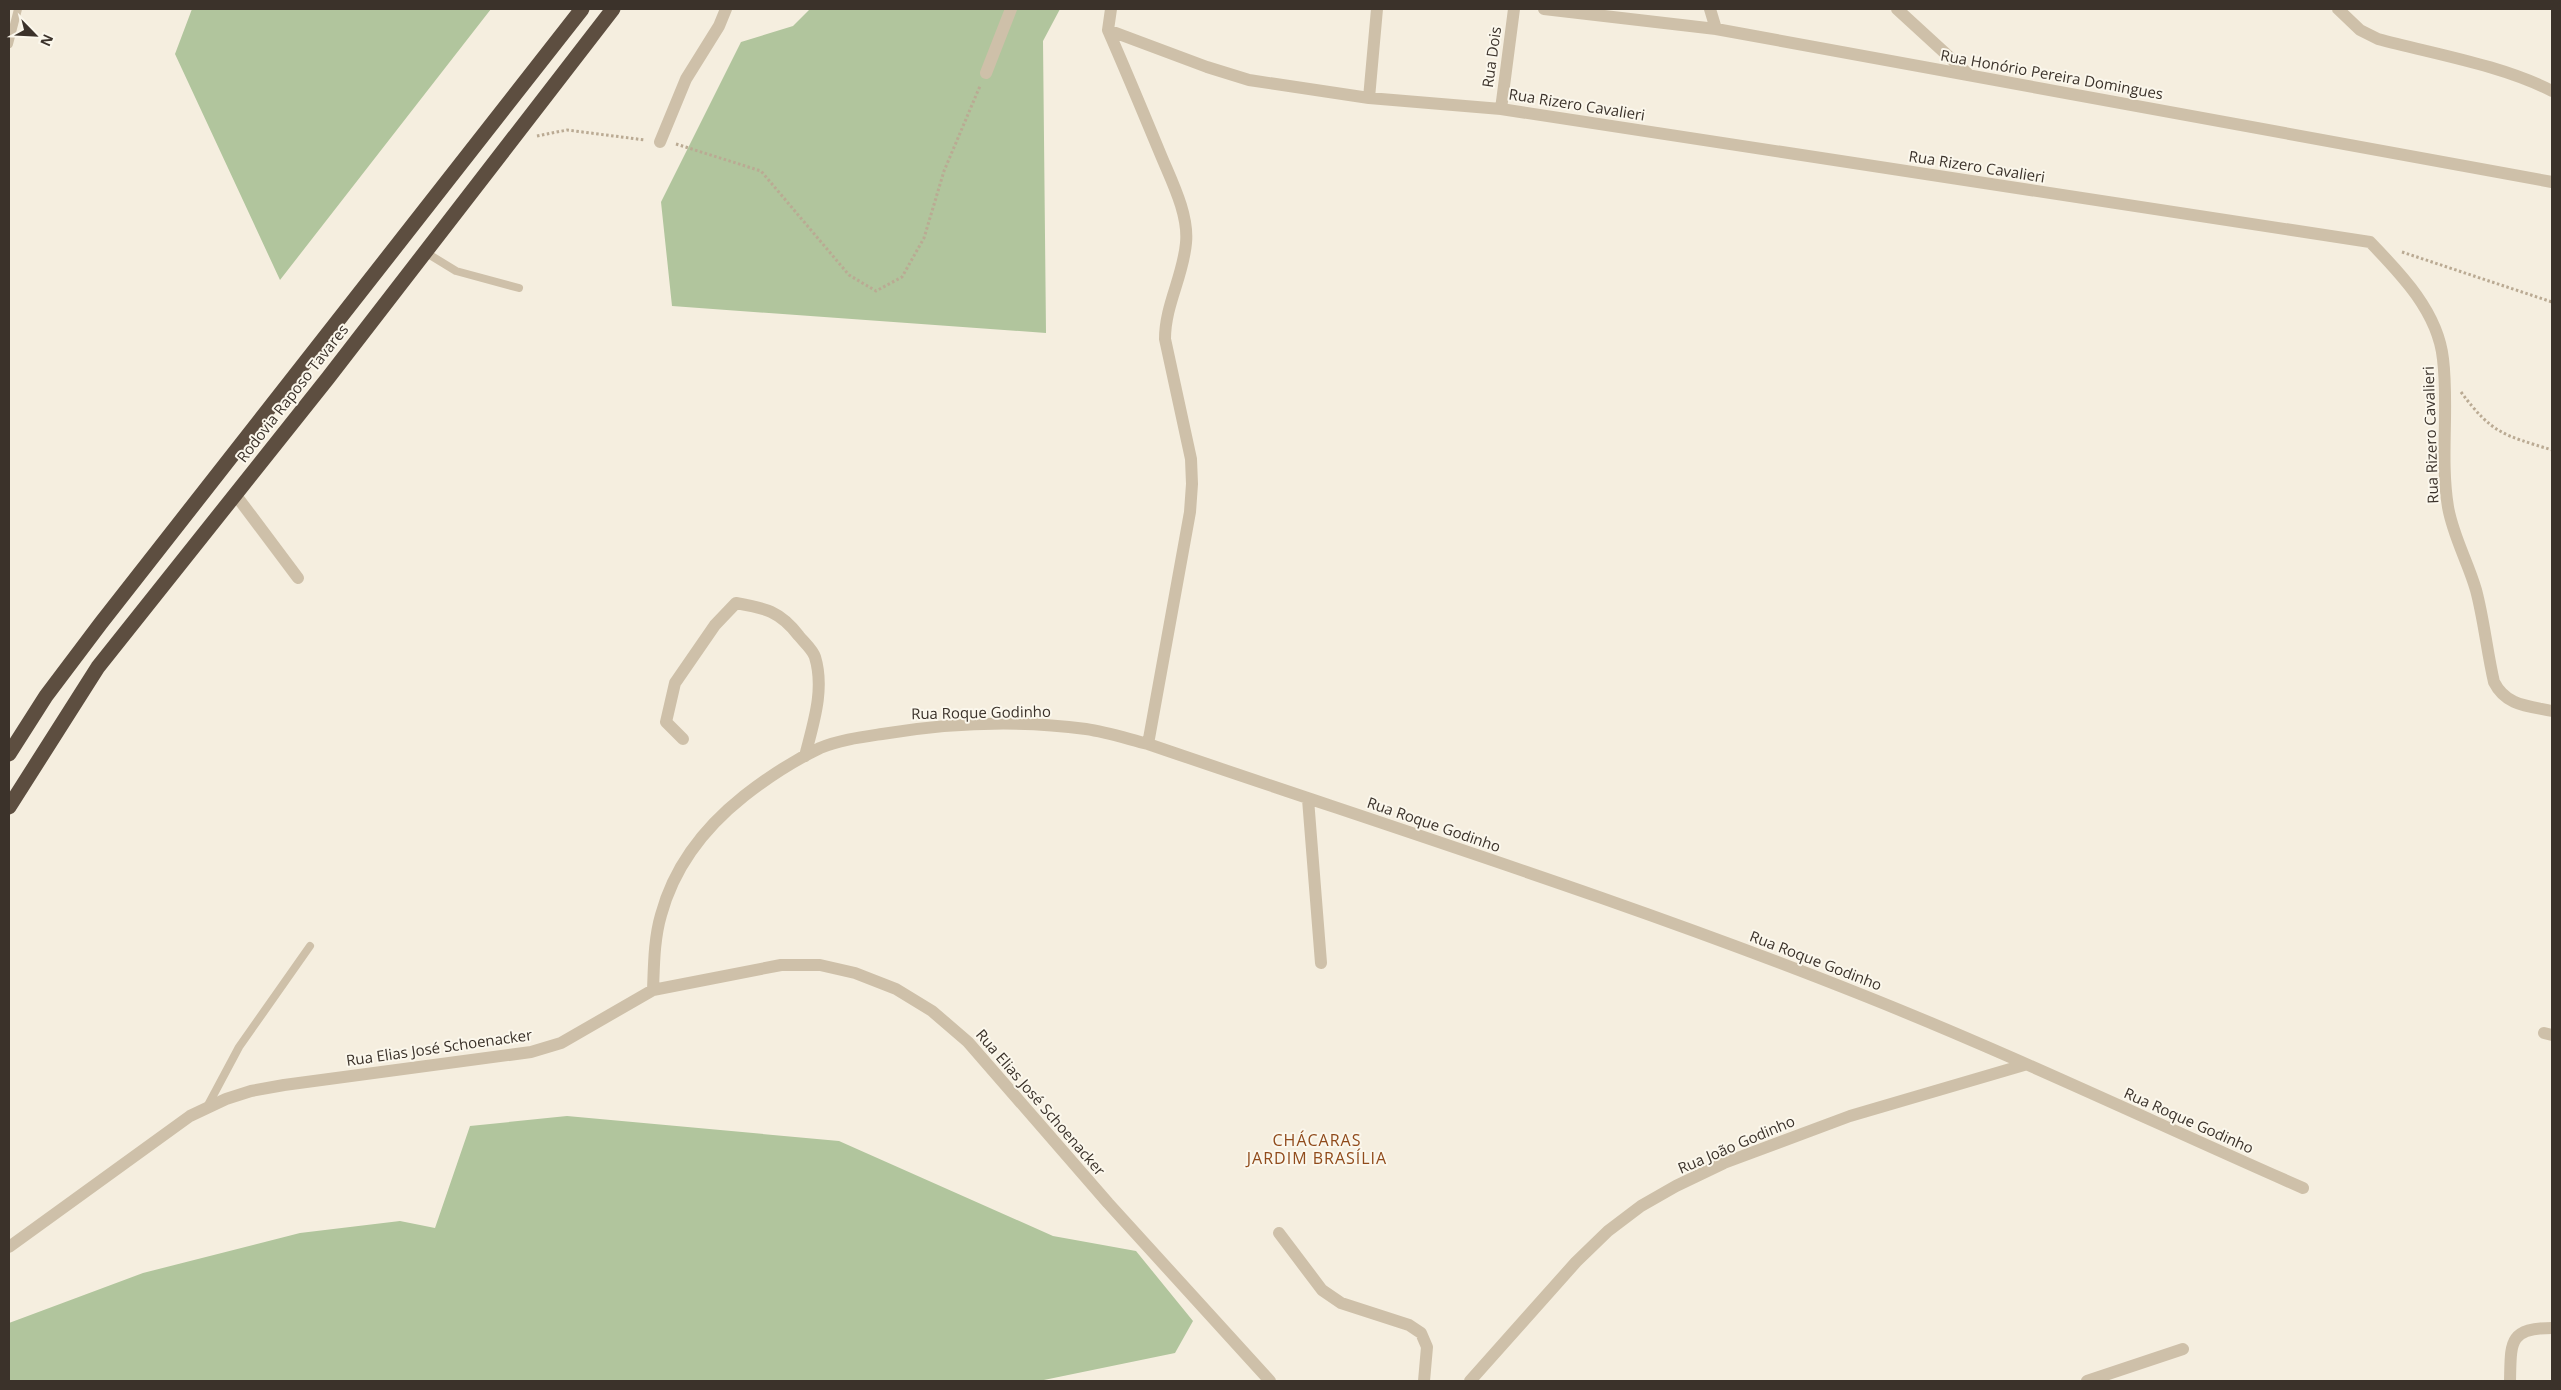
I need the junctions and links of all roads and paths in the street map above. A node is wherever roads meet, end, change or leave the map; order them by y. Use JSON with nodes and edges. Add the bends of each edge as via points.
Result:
{"nodes":[{"id":1,"x":18,"y":9,"type":"edge"},
{"id":2,"x":582,"y":9,"type":"edge"},
{"id":3,"x":614,"y":9,"type":"edge"},
{"id":4,"x":726,"y":9,"type":"edge"},
{"id":5,"x":1011,"y":9,"type":"edge"},
{"id":6,"x":1111,"y":9,"type":"edge"},
{"id":7,"x":1377,"y":9,"type":"edge"},
{"id":8,"x":1514,"y":9,"type":"edge"},
{"id":9,"x":1544,"y":9,"type":"edge"},
{"id":10,"x":1710,"y":9,"type":"edge"},
{"id":11,"x":1898,"y":9,"type":"edge"},
{"id":12,"x":2338,"y":9,"type":"edge"},
{"id":13,"x":1716,"y":29,"type":"junction"},
{"id":14,"x":1108,"y":30,"type":"junction"},
{"id":15,"x":9,"y":44,"type":"edge"},
{"id":16,"x":986,"y":73,"type":"joint"},
{"id":17,"x":1969,"y":75,"type":"junction"},
{"id":18,"x":2552,"y":92,"type":"edge"},
{"id":19,"x":1369,"y":98,"type":"junction"},
{"id":20,"x":1500,"y":109,"type":"junction"},
{"id":21,"x":531,"y":138,"type":"dead end"},
{"id":22,"x":660,"y":142,"type":"junction"},
{"id":23,"x":2552,"y":182,"type":"edge"},
{"id":24,"x":2398,"y":251,"type":"dead end"},
{"id":25,"x":425,"y":252,"type":"junction"},
{"id":26,"x":519,"y":288,"type":"dead end"},
{"id":27,"x":2552,"y":302,"type":"edge"},
{"id":28,"x":2458,"y":389,"type":"dead end"},
{"id":29,"x":2552,"y":450,"type":"edge"},
{"id":30,"x":235,"y":494,"type":"junction"},
{"id":31,"x":298,"y":578,"type":"dead end"},
{"id":32,"x":2552,"y":711,"type":"edge"},
{"id":33,"x":683,"y":739,"type":"dead end"},
{"id":34,"x":1148,"y":744,"type":"junction"},
{"id":35,"x":9,"y":754,"type":"edge"},
{"id":36,"x":805,"y":756,"type":"junction"},
{"id":37,"x":1308,"y":799,"type":"junction"},
{"id":38,"x":9,"y":807,"type":"edge"},
{"id":39,"x":310,"y":946,"type":"dead end"},
{"id":40,"x":1321,"y":963,"type":"dead end"},
{"id":41,"x":653,"y":990,"type":"junction"},
{"id":42,"x":2024,"y":1065,"type":"junction"},
{"id":43,"x":207,"y":1107,"type":"junction"},
{"id":44,"x":2303,"y":1188,"type":"dead end"},
{"id":45,"x":1279,"y":1233,"type":"dead end"},
{"id":46,"x":9,"y":1247,"type":"edge"},
{"id":47,"x":2552,"y":1328,"type":"edge"},
{"id":48,"x":2183,"y":1349,"type":"dead end"},
{"id":49,"x":1270,"y":1381,"type":"edge"},
{"id":50,"x":1424,"y":1381,"type":"edge"},
{"id":51,"x":1470,"y":1381,"type":"edge"},
{"id":52,"x":2087,"y":1381,"type":"edge"},
{"id":53,"x":2510,"y":1381,"type":"edge"}],
"edges":[{"from":1,"to":15,"type":"lane"},
{"from":2,"to":35,"type":"highway","name":"Rodovia Raposo Tavares","via":[[101,622],[46,696]]},
{"from":3,"to":25,"type":"highway","name":"Rodovia Raposo Tavares"},
{"from":4,"to":22,"type":"street","via":[[686,79]]},
{"from":5,"to":16,"type":"street"},
{"from":6,"to":14,"type":"street"},
{"from":7,"to":19,"type":"street"},
{"from":8,"to":20,"type":"street","name":"Rua Dois"},
{"from":9,"to":13,"type":"street","name":"Rua Honório Pereira Domingues"},
{"from":10,"to":13,"type":"street"},
{"from":11,"to":17,"type":"street"},
{"from":12,"to":18,"type":"street","via":[[2360,30],[2378,39],[2503,72]]},
{"from":13,"to":17,"type":"street","name":"Rua Honório Pereira Domingues"},
{"from":14,"to":19,"type":"street","name":"Rua Rizero Cavalieri","via":[[1249,80]]},
{"from":14,"to":34,"type":"street","via":[[1172,183],[1184,219],[1186,242],[1182,270],[1165,322],[1165,339],[1191,459],[1190,512]]},
{"from":16,"to":22,"type":"path","via":[[944,171],[924,238],[902,277],[876,291],[849,275],[761,171],[685,145]]},
{"from":17,"to":23,"type":"street","name":"Rua Honório Pereira Domingues"},
{"from":19,"to":20,"type":"street","name":"Rua Rizero Cavalieri"},
{"from":20,"to":32,"type":"street","name":"Rua Rizero Cavalieri","via":[[2370,242],[2403,276],[2420,301],[2434,329],[2443,358],[2448,507],[2476,588],[2494,682],[2500,694],[2516,703]]},
{"from":21,"to":22,"type":"path","via":[[567,130]]},
{"from":24,"to":27,"type":"path"},
{"from":25,"to":26,"type":"lane","via":[[456,271]]},
{"from":25,"to":30,"type":"highway","name":"Rodovia Raposo Tavares"},
{"from":28,"to":29,"type":"path","via":[[2488,426],[2510,437]]},
{"from":30,"to":31,"type":"street"},
{"from":30,"to":38,"type":"highway","name":"Rodovia Raposo Tavares","via":[[98,666]]},
{"from":33,"to":36,"type":"street","via":[[666,722],[675,683],[715,625],[736,603],[766,608],[791,625],[815,656],[819,688],[816,716]]},
{"from":34,"to":36,"type":"street","name":"Rua Roque Godinho","via":[[1087,729],[1012,724],[913,729],[858,737]]},
{"from":34,"to":37,"type":"street","name":"Rua Roque Godinho"},
{"from":36,"to":41,"type":"street","name":"Rua Roque Godinho","via":[[762,782],[725,811],[699,839],[668,893],[660,916],[655,939]]},
{"from":37,"to":40,"type":"street"},
{"from":37,"to":42,"type":"street","name":"Rua Roque Godinho","via":[[1769,959],[1866,996]]},
{"from":39,"to":43,"type":"lane","via":[[239,1047]]},
{"from":41,"to":43,"type":"street","name":"Rua Elias José Schoenacker","via":[[561,1043],[531,1052],[284,1085],[251,1091]]},
{"from":41,"to":49,"type":"street","name":"Rua Elias José Schoenacker","via":[[781,965],[820,965],[855,973],[888,986],[932,1010],[980,1055],[1108,1204]]},
{"from":42,"to":44,"type":"street","name":"Rua Roque Godinho"},
{"from":42,"to":51,"type":"street","name":"Rua João Godinho","via":[[1850,1116],[1724,1163],[1676,1186],[1641,1206],[1608,1231],[1576,1262]]},
{"from":43,"to":46,"type":"street","name":"Rua Elias José Schoenacker"},
{"from":45,"to":50,"type":"street","via":[[1322,1290],[1341,1302],[1409,1324],[1421,1333],[1427,1347]]},
{"from":47,"to":53,"type":"street","via":[[2530,1328],[2517,1337],[2511,1351]]},
{"from":48,"to":52,"type":"street"}]}
